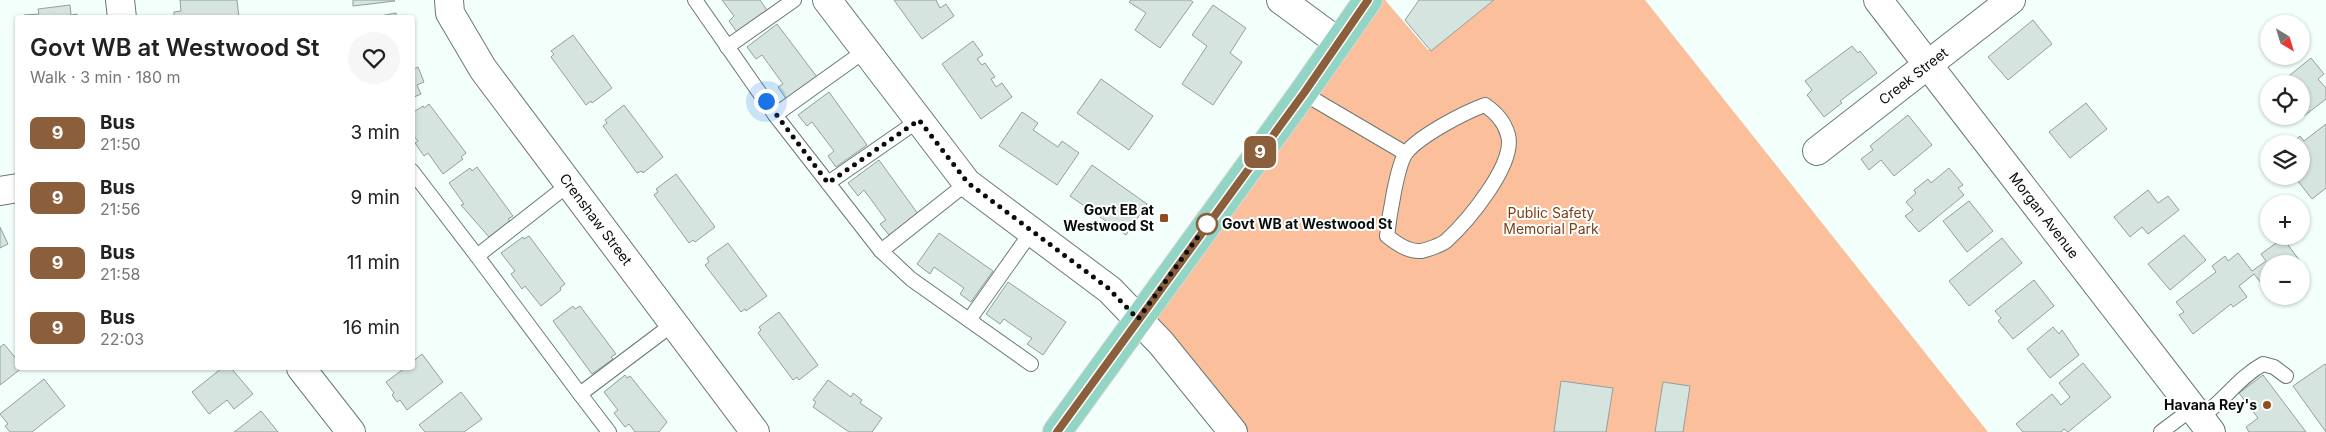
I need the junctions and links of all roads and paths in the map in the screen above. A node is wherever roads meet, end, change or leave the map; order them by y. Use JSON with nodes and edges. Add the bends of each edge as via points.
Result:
{"nodes":[{"id":1,"x":120,"y":0,"type":"edge"},
{"id":2,"x":449,"y":0,"type":"edge"},
{"id":3,"x":695,"y":0,"type":"edge"},
{"id":4,"x":794,"y":0,"type":"edge"},
{"id":5,"x":827,"y":0,"type":"edge"},
{"id":6,"x":1281,"y":0,"type":"edge"},
{"id":7,"x":1368,"y":0,"type":"edge"},
{"id":8,"x":1878,"y":0,"type":"edge"},
{"id":9,"x":2011,"y":0,"type":"edge"},
{"id":10,"x":122,"y":15,"type":"edge"},
{"id":11,"x":1338,"y":42,"type":"junction"},
{"id":12,"x":727,"y":47,"type":"junction"},
{"id":13,"x":866,"y":50,"type":"junction"},
{"id":14,"x":1928,"y":64,"type":"junction"},
{"id":15,"x":1304,"y":93,"type":"junction"},
{"id":16,"x":775,"y":115,"type":"junction"},
{"id":17,"x":919,"y":120,"type":"junction"},
{"id":18,"x":1817,"y":151,"type":"dead end"},
{"id":19,"x":1405,"y":153,"type":"junction"},
{"id":20,"x":415,"y":176,"type":"edge"},
{"id":21,"x":828,"y":183,"type":"junction"},
{"id":22,"x":968,"y":183,"type":"junction"},
{"id":23,"x":568,"y":185,"type":"junction"},
{"id":24,"x":15,"y":188,"type":"edge"},
{"id":25,"x":0,"y":191,"type":"edge"},
{"id":26,"x":1032,"y":231,"type":"junction"},
{"id":27,"x":881,"y":251,"type":"junction"},
{"id":28,"x":477,"y":256,"type":"junction"},
{"id":29,"x":1138,"y":319,"type":"junction"},
{"id":30,"x":969,"y":320,"type":"junction"},
{"id":31,"x":672,"y":324,"type":"junction"},
{"id":32,"x":1031,"y":364,"type":"dead end"},
{"id":33,"x":303,"y":370,"type":"edge"},
{"id":34,"x":2286,"y":376,"type":"dead end"},
{"id":35,"x":580,"y":394,"type":"junction"},
{"id":36,"x":2201,"y":419,"type":"edge"},
{"id":37,"x":351,"y":432,"type":"edge"},
{"id":38,"x":609,"y":432,"type":"edge"},
{"id":39,"x":755,"y":432,"type":"edge"},
{"id":40,"x":1057,"y":432,"type":"edge"},
{"id":41,"x":1233,"y":432,"type":"edge"},
{"id":42,"x":2161,"y":432,"type":"edge"}],
"edges":[{"from":1,"to":10,"type":"street"},
{"from":2,"to":23,"type":"street","name":"Crenshaw Street","via":[[450,13],[483,69]]},
{"from":3,"to":12,"type":"lane"},
{"from":4,"to":12,"type":"lane"},
{"from":5,"to":13,"type":"street"},
{"from":6,"to":11,"type":"street"},
{"from":7,"to":11,"type":"main road"},
{"from":8,"to":14,"type":"street","name":"Morgan Avenue"},
{"from":9,"to":14,"type":"street","name":"Creek Street"},
{"from":11,"to":15,"type":"main road"},
{"from":12,"to":16,"type":"lane"},
{"from":13,"to":16,"type":"lane"},
{"from":13,"to":17,"type":"street"},
{"from":14,"to":18,"type":"street","name":"Creek Street"},
{"from":14,"to":36,"type":"street","name":"Morgan Avenue"},
{"from":15,"to":19,"type":"lane"},
{"from":15,"to":29,"type":"main road"},
{"from":16,"to":21,"type":"lane"},
{"from":17,"to":21,"type":"lane"},
{"from":17,"to":22,"type":"street"},
{"from":19,"to":19,"type":"lane","via":[[1391,202],[1387,236],[1399,246],[1420,251],[1444,242],[1480,203],[1507,157],[1508,136],[1500,116],[1485,105],[1467,111]]},
{"from":20,"to":28,"type":"lane"},
{"from":21,"to":27,"type":"lane"},
{"from":22,"to":26,"type":"street"},
{"from":22,"to":27,"type":"lane"},
{"from":23,"to":28,"type":"lane"},
{"from":23,"to":31,"type":"street","name":"Crenshaw Street"},
{"from":24,"to":25,"type":"street"},
{"from":26,"to":29,"type":"street","via":[[1110,290]]},
{"from":26,"to":30,"type":"lane"},
{"from":27,"to":30,"type":"lane","via":[[910,279]]},
{"from":28,"to":35,"type":"lane"},
{"from":29,"to":40,"type":"main road"},
{"from":29,"to":41,"type":"street"},
{"from":30,"to":32,"type":"lane"},
{"from":31,"to":35,"type":"lane"},
{"from":31,"to":39,"type":"street","name":"Crenshaw Street"},
{"from":33,"to":37,"type":"street"},
{"from":34,"to":36,"type":"lane","via":[[2263,364],[2236,384]]},
{"from":35,"to":38,"type":"lane"},
{"from":36,"to":42,"type":"lane"}]}
